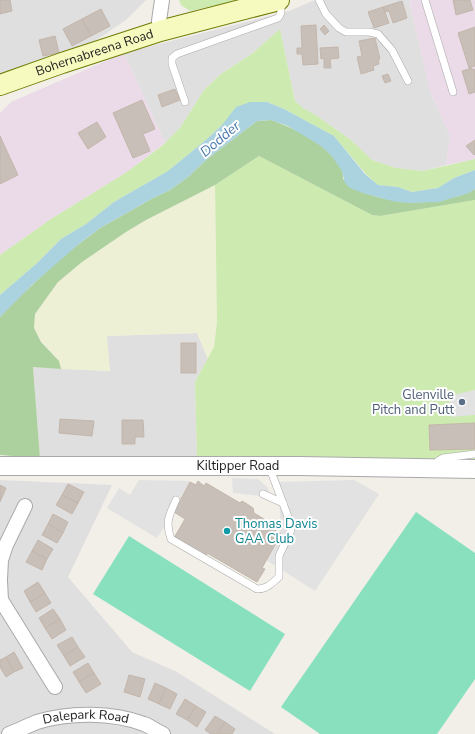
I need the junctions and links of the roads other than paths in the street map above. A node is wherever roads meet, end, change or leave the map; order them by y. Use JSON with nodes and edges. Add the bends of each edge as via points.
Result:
{"nodes":[{"id":1,"x":162,"y":0,"type":"edge"},
{"id":2,"x":279,"y":0,"type":"edge"},
{"id":3,"x":319,"y":0,"type":"edge"},
{"id":4,"x":425,"y":0,"type":"edge"},
{"id":5,"x":160,"y":31,"type":"junction"},
{"id":6,"x":408,"y":81,"type":"dead end"},
{"id":7,"x":0,"y":85,"type":"edge"},
{"id":8,"x":453,"y":92,"type":"dead end"},
{"id":9,"x":185,"y":102,"type":"dead end"},
{"id":10,"x":475,"y":454,"type":"edge"},
{"id":11,"x":0,"y":466,"type":"edge"},
{"id":12,"x":269,"y":466,"type":"junction"},
{"id":13,"x":436,"y":468,"type":"junction"},
{"id":14,"x":475,"y":468,"type":"edge"},
{"id":15,"x":263,"y":494,"type":"dead end"},
{"id":16,"x":176,"y":500,"type":"dead end"},
{"id":17,"x":283,"y":503,"type":"junction"},
{"id":18,"x":25,"y":506,"type":"dead end"},
{"id":19,"x":0,"y":580,"type":"edge"},
{"id":20,"x":5,"y":619,"type":"edge"},
{"id":21,"x":55,"y":687,"type":"dead end"},
{"id":22,"x":9,"y":734,"type":"edge"},
{"id":23,"x":163,"y":734,"type":"edge"}],
"edges":[{"from":1,"to":5,"type":"street","name":"Bohernabreena Road"},
{"from":2,"to":5,"type":"main road"},
{"from":2,"to":9,"type":"lane","via":[[281,14],[278,18],[172,58]]},
{"from":3,"to":6,"type":"lane","via":[[326,14],[339,28],[346,32],[378,34],[392,50]]},
{"from":4,"to":8,"type":"lane"},
{"from":5,"to":7,"type":"main road","name":"Bohernabreena Road"},
{"from":10,"to":13,"type":"lane","via":[[443,458],[438,461]]},
{"from":11,"to":12,"type":"street","name":"Kiltipper Road"},
{"from":12,"to":13,"type":"street","name":"Kiltipper Road"},
{"from":12,"to":17,"type":"lane"},
{"from":13,"to":14,"type":"street","name":"Kiltipper Road"},
{"from":15,"to":17,"type":"lane"},
{"from":16,"to":17,"type":"lane","via":[[169,513],[167,529],[171,539],[257,589],[271,585],[279,577],[279,556],[291,530]]},
{"from":18,"to":19,"type":"street","via":[[6,545],[1,560]]},
{"from":19,"to":20,"type":"street"},
{"from":20,"to":21,"type":"street"},
{"from":22,"to":23,"type":"street","name":"Dalepark Road","via":[[38,722],[92,715],[113,716],[144,724]]}]}
